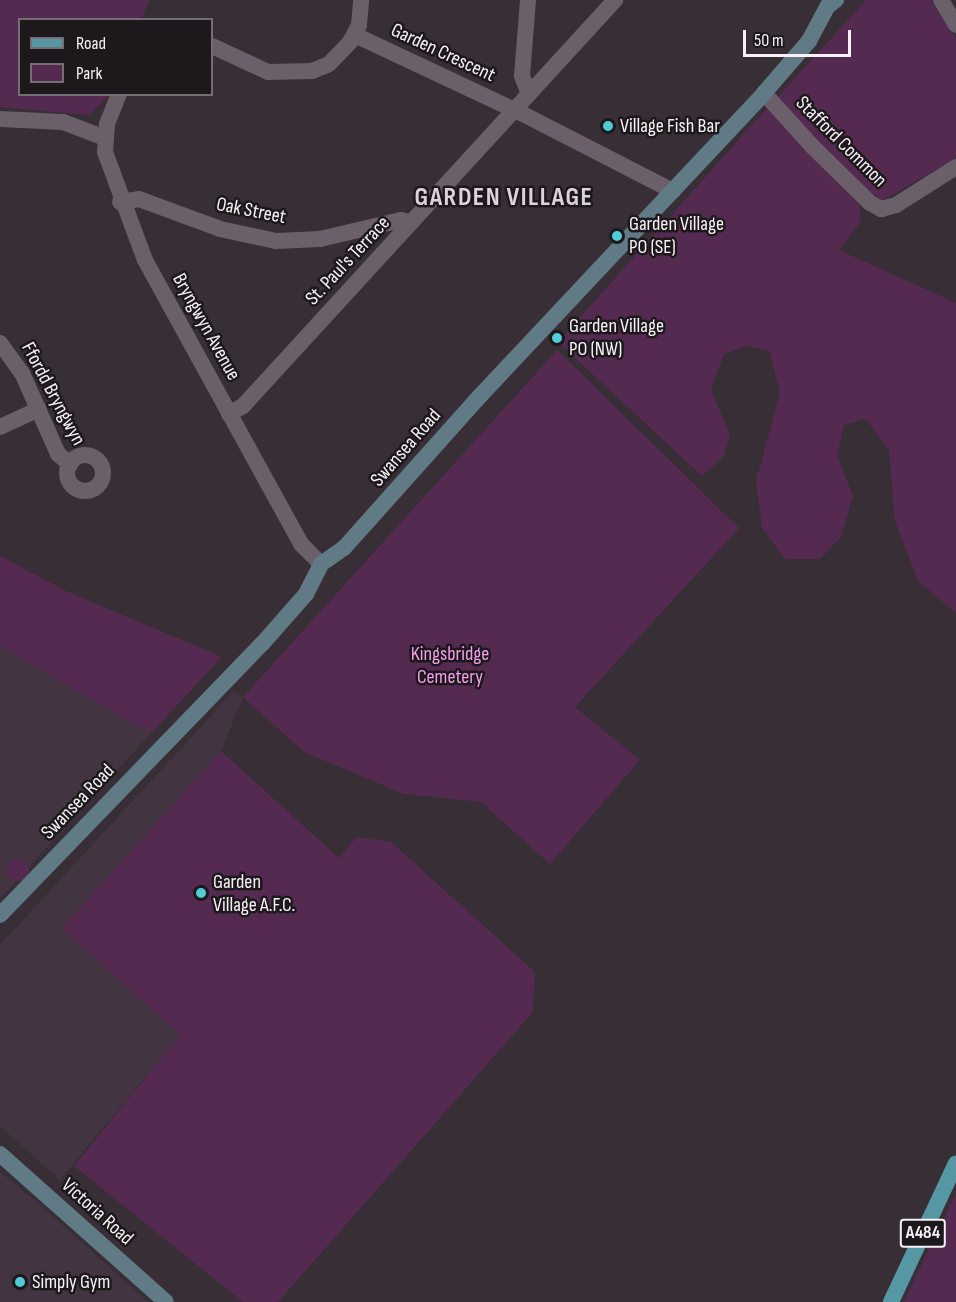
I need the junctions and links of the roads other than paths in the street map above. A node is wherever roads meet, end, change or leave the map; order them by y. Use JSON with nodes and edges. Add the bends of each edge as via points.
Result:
{"nodes":[{"id":1,"x":361,"y":0,"type":"edge"},
{"id":2,"x":528,"y":0,"type":"edge"},
{"id":3,"x":615,"y":0,"type":"edge"},
{"id":4,"x":941,"y":0,"type":"edge"},
{"id":5,"x":829,"y":2,"type":"edge"},
{"id":6,"x":956,"y":25,"type":"edge"},
{"id":7,"x":354,"y":35,"type":"junction"},
{"id":8,"x":213,"y":46,"type":"edge"},
{"id":9,"x":528,"y":92,"type":"junction"},
{"id":10,"x":764,"y":93,"type":"junction"},
{"id":11,"x":118,"y":96,"type":"edge"},
{"id":12,"x":514,"y":109,"type":"junction"},
{"id":13,"x":0,"y":119,"type":"edge"},
{"id":14,"x":105,"y":138,"type":"junction"},
{"id":15,"x":956,"y":167,"type":"edge"},
{"id":16,"x":672,"y":191,"type":"junction"},
{"id":17,"x":120,"y":202,"type":"junction"},
{"id":18,"x":411,"y":223,"type":"junction"},
{"id":19,"x":0,"y":343,"type":"edge"},
{"id":20,"x":39,"y":409,"type":"junction"},
{"id":21,"x":229,"y":414,"type":"junction"},
{"id":22,"x":0,"y":427,"type":"edge"},
{"id":23,"x":70,"y":464,"type":"dead end"},
{"id":24,"x":321,"y":564,"type":"junction"},
{"id":25,"x":0,"y":915,"type":"edge"},
{"id":26,"x":0,"y":1154,"type":"edge"},
{"id":27,"x":956,"y":1163,"type":"edge"},
{"id":28,"x":166,"y":1302,"type":"edge"},
{"id":29,"x":891,"y":1302,"type":"edge"}],
"edges":[{"from":1,"to":7,"type":"street"},
{"from":2,"to":9,"type":"street","via":[[522,76]]},
{"from":3,"to":9,"type":"street","name":"St. Paul's Terrace"},
{"from":4,"to":6,"type":"street"},
{"from":5,"to":10,"type":"main road","name":"Swansea Road","via":[[809,40]]},
{"from":7,"to":8,"type":"street","via":[[329,64],[289,75],[268,72]]},
{"from":7,"to":12,"type":"street","name":"Garden Crescent"},
{"from":9,"to":12,"type":"street","name":"St. Paul's Terrace"},
{"from":10,"to":15,"type":"street","name":"Stafford Common","via":[[812,146],[870,202],[882,208],[896,205]]},
{"from":10,"to":16,"type":"main road","name":"Swansea Road"},
{"from":11,"to":14,"type":"street","name":"Bryngwyn Avenue"},
{"from":12,"to":16,"type":"street","name":"Garden Crescent"},
{"from":12,"to":18,"type":"street","name":"St. Paul's Terrace"},
{"from":13,"to":14,"type":"street","via":[[53,120]]},
{"from":14,"to":17,"type":"street","name":"Bryngwyn Avenue","via":[[108,168]]},
{"from":16,"to":24,"type":"main road","name":"Swansea Road","via":[[479,397],[352,540]]},
{"from":17,"to":18,"type":"street","name":"Oak Street","via":[[139,199],[220,229],[276,241],[320,239],[401,220]]},
{"from":17,"to":21,"type":"street","name":"Bryngwyn Avenue","via":[[145,260]]},
{"from":18,"to":21,"type":"street","name":"St. Paul's Terrace","via":[[243,406]]},
{"from":19,"to":20,"type":"street","name":"Ffordd Bryngwyn","via":[[14,358]]},
{"from":20,"to":22,"type":"street"},
{"from":20,"to":23,"type":"street","name":"Ffordd Bryngwyn","via":[[58,454]]},
{"from":21,"to":24,"type":"street","name":"Bryngwyn Avenue","via":[[301,544]]},
{"from":24,"to":25,"type":"main road","name":"Swansea Road","via":[[306,594]]},
{"from":26,"to":28,"type":"main road","name":"Victoria Road"},
{"from":27,"to":29,"type":"main road","number":"A484"}]}
